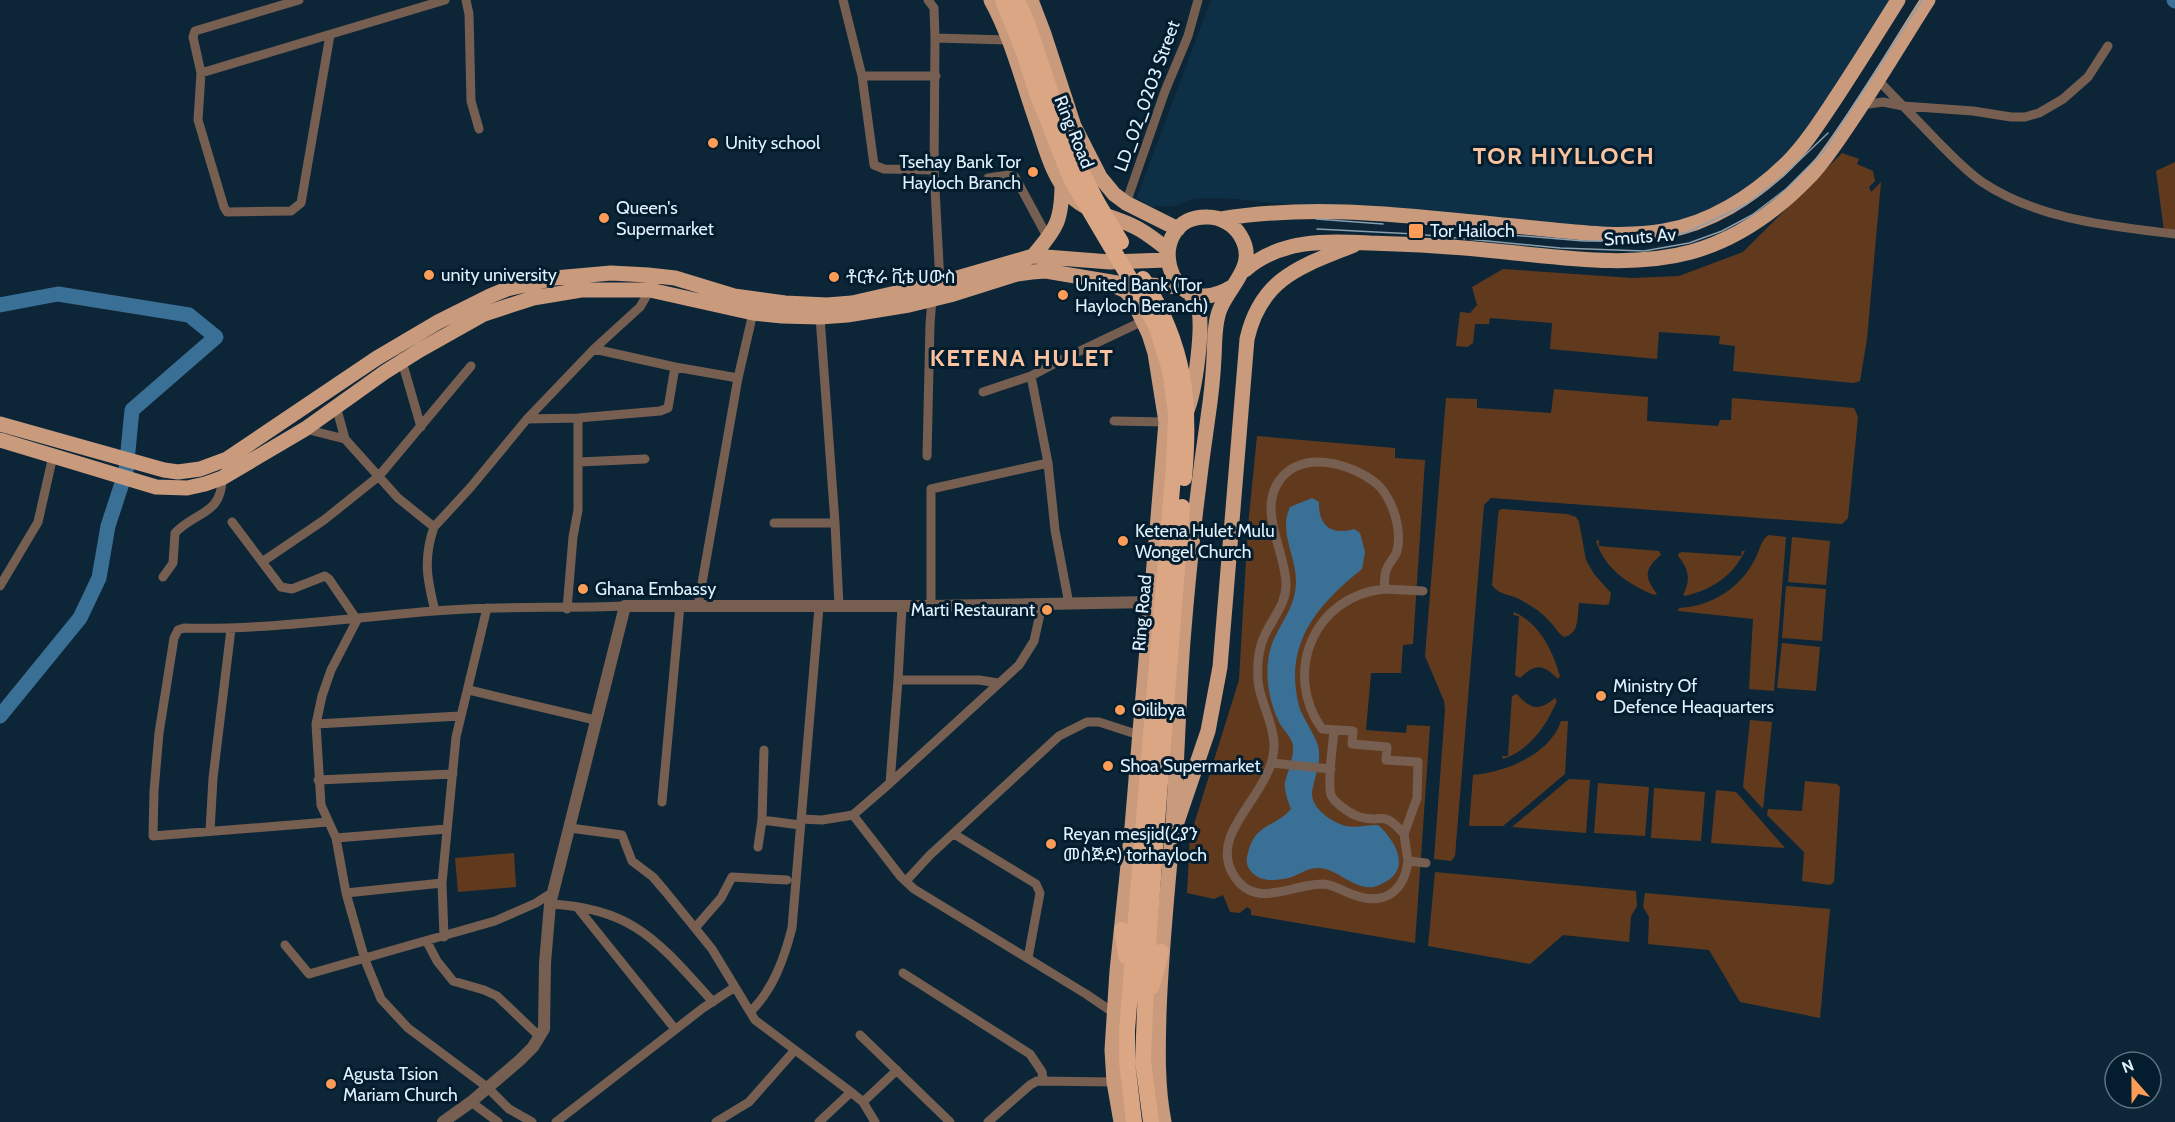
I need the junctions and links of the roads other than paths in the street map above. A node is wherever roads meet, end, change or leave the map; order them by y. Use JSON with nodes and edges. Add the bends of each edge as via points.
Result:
{"nodes":[{"id":1,"x":299,"y":0,"type":"edge"},
{"id":2,"x":404,"y":0,"type":"edge"},
{"id":3,"x":445,"y":0,"type":"edge"},
{"id":4,"x":466,"y":0,"type":"edge"},
{"id":5,"x":843,"y":0,"type":"edge"},
{"id":6,"x":928,"y":0,"type":"edge"},
{"id":7,"x":991,"y":0,"type":"edge"},
{"id":8,"x":1003,"y":0,"type":"edge"},
{"id":9,"x":1017,"y":0,"type":"edge"},
{"id":10,"x":1030,"y":0,"type":"edge"},
{"id":11,"x":1198,"y":0,"type":"edge"},
{"id":12,"x":1898,"y":0,"type":"edge"},
{"id":13,"x":1928,"y":0,"type":"edge"},
{"id":14,"x":407,"y":12,"type":"junction"},
{"id":15,"x":330,"y":35,"type":"junction"},
{"id":16,"x":935,"y":38,"type":"junction"},
{"id":17,"x":1008,"y":40,"type":"junction"},
{"id":18,"x":2108,"y":46,"type":"dead end"},
{"id":19,"x":201,"y":73,"type":"junction"},
{"id":20,"x":862,"y":76,"type":"junction"},
{"id":21,"x":936,"y":76,"type":"junction"},
{"id":22,"x":1878,"y":80,"type":"junction"},
{"id":23,"x":1862,"y":105,"type":"junction"},
{"id":24,"x":1903,"y":106,"type":"junction"},
{"id":25,"x":479,"y":129,"type":"dead end"},
{"id":26,"x":934,"y":170,"type":"junction"},
{"id":27,"x":988,"y":178,"type":"dead end"},
{"id":28,"x":1062,"y":183,"type":"junction"},
{"id":29,"x":1126,"y":203,"type":"junction"},
{"id":30,"x":1221,"y":219,"type":"junction"},
{"id":31,"x":1178,"y":229,"type":"junction"},
{"id":32,"x":2175,"y":234,"type":"edge"},
{"id":33,"x":1048,"y":238,"type":"junction"},
{"id":34,"x":1360,"y":243,"type":"junction"},
{"id":35,"x":1167,"y":255,"type":"junction"},
{"id":36,"x":1033,"y":256,"type":"junction"},
{"id":37,"x":1245,"y":270,"type":"junction"},
{"id":38,"x":1102,"y":281,"type":"junction"},
{"id":39,"x":940,"y":283,"type":"junction"},
{"id":40,"x":1232,"y":287,"type":"junction"},
{"id":41,"x":650,"y":290,"type":"junction"},
{"id":42,"x":1185,"y":290,"type":"junction"},
{"id":43,"x":932,"y":299,"type":"junction"},
{"id":44,"x":887,"y":303,"type":"junction"},
{"id":45,"x":753,"y":313,"type":"junction"},
{"id":46,"x":820,"y":317,"type":"junction"},
{"id":47,"x":1143,"y":321,"type":"junction"},
{"id":48,"x":398,"y":344,"type":"junction"},
{"id":49,"x":594,"y":349,"type":"junction"},
{"id":50,"x":401,"y":362,"type":"junction"},
{"id":51,"x":471,"y":366,"type":"dead end"},
{"id":52,"x":675,"y":367,"type":"junction"},
{"id":53,"x":1031,"y":376,"type":"junction"},
{"id":54,"x":738,"y":378,"type":"junction"},
{"id":55,"x":983,"y":392,"type":"dead end"},
{"id":56,"x":336,"y":406,"type":"junction"},
{"id":57,"x":578,"y":418,"type":"junction"},
{"id":58,"x":527,"y":419,"type":"junction"},
{"id":59,"x":1114,"y":421,"type":"dead end"},
{"id":60,"x":1166,"y":422,"type":"junction"},
{"id":61,"x":0,"y":424,"type":"edge"},
{"id":62,"x":421,"y":427,"type":"junction"},
{"id":63,"x":305,"y":429,"type":"junction"},
{"id":64,"x":345,"y":439,"type":"junction"},
{"id":65,"x":0,"y":440,"type":"edge"},
{"id":66,"x":1164,"y":455,"type":"junction"},
{"id":67,"x":53,"y":456,"type":"junction"},
{"id":68,"x":927,"y":456,"type":"dead end"},
{"id":69,"x":645,"y":459,"type":"dead end"},
{"id":70,"x":579,"y":462,"type":"junction"},
{"id":71,"x":1048,"y":463,"type":"junction"},
{"id":72,"x":378,"y":476,"type":"junction"},
{"id":73,"x":222,"y":477,"type":"junction"},
{"id":74,"x":232,"y":522,"type":"dead end"},
{"id":75,"x":835,"y":523,"type":"junction"},
{"id":76,"x":774,"y":524,"type":"dead end"},
{"id":77,"x":434,"y":527,"type":"junction"},
{"id":78,"x":262,"y":562,"type":"junction"},
{"id":79,"x":163,"y":577,"type":"dead end"},
{"id":80,"x":0,"y":586,"type":"edge"},
{"id":81,"x":1384,"y":589,"type":"junction"},
{"id":82,"x":1423,"y":591,"type":"dead end"},
{"id":83,"x":1151,"y":602,"type":"junction"},
{"id":84,"x":1069,"y":604,"type":"junction"},
{"id":85,"x":680,"y":605,"type":"junction"},
{"id":86,"x":1042,"y":605,"type":"junction"},
{"id":87,"x":625,"y":606,"type":"junction"},
{"id":88,"x":698,"y":606,"type":"junction"},
{"id":89,"x":839,"y":606,"type":"junction"},
{"id":90,"x":902,"y":606,"type":"junction"},
{"id":91,"x":931,"y":606,"type":"junction"},
{"id":92,"x":819,"y":607,"type":"junction"},
{"id":93,"x":487,"y":608,"type":"junction"},
{"id":94,"x":567,"y":609,"type":"junction"},
{"id":95,"x":435,"y":611,"type":"junction"},
{"id":96,"x":357,"y":620,"type":"junction"},
{"id":97,"x":231,"y":629,"type":"junction"},
{"id":98,"x":897,"y":680,"type":"junction"},
{"id":99,"x":998,"y":683,"type":"junction"},
{"id":100,"x":469,"y":690,"type":"junction"},
{"id":101,"x":460,"y":716,"type":"junction"},
{"id":102,"x":595,"y":720,"type":"junction"},
{"id":103,"x":316,"y":724,"type":"junction"},
{"id":104,"x":1334,"y":730,"type":"junction"},
{"id":105,"x":1138,"y":735,"type":"junction"},
{"id":106,"x":764,"y":750,"type":"dead end"},
{"id":107,"x":1272,"y":763,"type":"junction"},
{"id":108,"x":1326,"y":768,"type":"junction"},
{"id":109,"x":1155,"y":769,"type":"junction"},
{"id":110,"x":453,"y":774,"type":"junction"},
{"id":111,"x":318,"y":780,"type":"junction"},
{"id":112,"x":890,"y":783,"type":"junction"},
{"id":113,"x":662,"y":802,"type":"dead end"},
{"id":114,"x":853,"y":815,"type":"junction"},
{"id":115,"x":762,"y":820,"type":"junction"},
{"id":116,"x":328,"y":822,"type":"junction"},
{"id":117,"x":801,"y":822,"type":"junction"},
{"id":118,"x":570,"y":828,"type":"junction"},
{"id":119,"x":447,"y":829,"type":"junction"},
{"id":120,"x":210,"y":831,"type":"junction"},
{"id":121,"x":954,"y":834,"type":"junction"},
{"id":122,"x":1404,"y":834,"type":"junction"},
{"id":123,"x":1172,"y":835,"type":"junction"},
{"id":124,"x":336,"y":838,"type":"junction"},
{"id":125,"x":758,"y":847,"type":"dead end"},
{"id":126,"x":1408,"y":861,"type":"junction"},
{"id":127,"x":1426,"y":863,"type":"dead end"},
{"id":128,"x":787,"y":880,"type":"dead end"},
{"id":129,"x":906,"y":881,"type":"junction"},
{"id":130,"x":442,"y":883,"type":"junction"},
{"id":131,"x":346,"y":893,"type":"junction"},
{"id":132,"x":552,"y":898,"type":"junction"},
{"id":133,"x":577,"y":908,"type":"junction"},
{"id":134,"x":695,"y":928,"type":"junction"},
{"id":135,"x":1122,"y":930,"type":"junction"},
{"id":136,"x":444,"y":937,"type":"junction"},
{"id":137,"x":427,"y":942,"type":"junction"},
{"id":138,"x":285,"y":945,"type":"dead end"},
{"id":139,"x":1161,"y":952,"type":"junction"},
{"id":140,"x":1028,"y":958,"type":"junction"},
{"id":141,"x":364,"y":960,"type":"junction"},
{"id":142,"x":903,"y":973,"type":"dead end"},
{"id":143,"x":1130,"y":981,"type":"junction"},
{"id":144,"x":735,"y":987,"type":"junction"},
{"id":145,"x":713,"y":1002,"type":"junction"},
{"id":146,"x":1145,"y":1006,"type":"junction"},
{"id":147,"x":750,"y":1012,"type":"junction"},
{"id":148,"x":1114,"y":1013,"type":"junction"},
{"id":149,"x":675,"y":1029,"type":"junction"},
{"id":150,"x":860,"y":1035,"type":"dead end"},
{"id":151,"x":540,"y":1037,"type":"junction"},
{"id":152,"x":794,"y":1051,"type":"junction"},
{"id":153,"x":897,"y":1070,"type":"junction"},
{"id":154,"x":1043,"y":1079,"type":"junction"},
{"id":155,"x":1114,"y":1082,"type":"junction"},
{"id":156,"x":487,"y":1088,"type":"junction"},
{"id":157,"x":851,"y":1092,"type":"junction"},
{"id":158,"x":471,"y":1102,"type":"junction"},
{"id":159,"x":863,"y":1102,"type":"junction"},
{"id":160,"x":570,"y":1118,"type":"edge"},
{"id":161,"x":443,"y":1122,"type":"edge"},
{"id":162,"x":498,"y":1122,"type":"edge"},
{"id":163,"x":532,"y":1122,"type":"edge"},
{"id":164,"x":556,"y":1122,"type":"edge"},
{"id":165,"x":716,"y":1122,"type":"edge"},
{"id":166,"x":819,"y":1122,"type":"edge"},
{"id":167,"x":875,"y":1122,"type":"edge"},
{"id":168,"x":950,"y":1122,"type":"edge"},
{"id":169,"x":988,"y":1122,"type":"edge"},
{"id":170,"x":1121,"y":1122,"type":"edge"},
{"id":171,"x":1134,"y":1122,"type":"edge"},
{"id":172,"x":1151,"y":1122,"type":"edge"},
{"id":173,"x":1164,"y":1122,"type":"edge"}],
"edges":[{"from":1,"to":19,"type":"street","via":[[195,31]]},
{"from":2,"to":14,"type":"street"},
{"from":3,"to":14,"type":"street"},
{"from":4,"to":25,"type":"street","via":[[471,101]]},
{"from":5,"to":20,"type":"street"},
{"from":6,"to":16,"type":"street","via":[[934,8]]},
{"from":7,"to":17,"type":"main road"},
{"from":8,"to":109,"type":"highway","name":"Ring Road","bridge":true,"via":[[1071,179],[1142,299],[1157,328],[1170,370],[1176,414]]},
{"from":9,"to":109,"type":"highway","name":"Ring Road","bridge":true,"via":[[1068,144],[1097,202],[1160,307],[1183,376],[1186,457]]},
{"from":10,"to":29,"type":"main road","via":[[1086,152],[1100,177]]},
{"from":11,"to":29,"type":"street","name":"LD_02_0203 Street"},
{"from":12,"to":30,"type":"main road","name":"Smuts Av","via":[[1812,135],[1786,165],[1721,212],[1696,223],[1664,231],[1590,233],[1306,210]]},
{"from":13,"to":22,"type":"main road","name":"Smuts Av"},
{"from":14,"to":15,"type":"street"},
{"from":15,"to":19,"type":"street"},
{"from":15,"to":19,"type":"street","via":[[301,203],[291,211],[227,212],[198,120]]},
{"from":16,"to":17,"type":"street"},
{"from":16,"to":21,"type":"street"},
{"from":17,"to":28,"type":"main road","via":[[1045,147]]},
{"from":18,"to":24,"type":"street","via":[[2088,77],[2039,113],[2011,117]]},
{"from":20,"to":21,"type":"street"},
{"from":20,"to":26,"type":"street","via":[[874,165],[884,169]]},
{"from":21,"to":26,"type":"street"},
{"from":22,"to":23,"type":"main road","name":"Smuts Av"},
{"from":22,"to":24,"type":"street"},
{"from":23,"to":24,"type":"street","via":[[1883,102]]},
{"from":23,"to":34,"type":"main road","name":"Smuts Av","via":[[1812,174],[1774,209],[1751,226],[1692,252],[1599,260]]},
{"from":24,"to":32,"type":"street","via":[[1965,168],[2018,202],[2055,216]]},
{"from":26,"to":39,"type":"street"},
{"from":27,"to":33,"type":"street","via":[[1015,177]]},
{"from":28,"to":33,"type":"main road","via":[[1061,215]]},
{"from":28,"to":35,"type":"main road","via":[[1077,201],[1134,226]]},
{"from":29,"to":31,"type":"main road"},
{"from":30,"to":31,"type":"main road","via":[[1198,218]]},
{"from":30,"to":37,"type":"main road","via":[[1240,234],[1247,258]]},
{"from":31,"to":35,"type":"main road"},
{"from":33,"to":36,"type":"main road"},
{"from":34,"to":37,"type":"main road","name":"Smuts Av","via":[[1293,246],[1259,258]]},
{"from":34,"to":123,"type":"main road","via":[[1312,261],[1285,277],[1257,308],[1251,323],[1221,667],[1208,730]]},
{"from":35,"to":36,"type":"main road","via":[[1110,262]]},
{"from":35,"to":42,"type":"main road","via":[[1169,270]]},
{"from":36,"to":39,"type":"main road"},
{"from":37,"to":40,"type":"main road"},
{"from":38,"to":42,"type":"main road"},
{"from":38,"to":43,"type":"main road","via":[[1032,272]]},
{"from":38,"to":47,"type":"main road","via":[[1126,291]]},
{"from":39,"to":44,"type":"main road"},
{"from":40,"to":42,"type":"main road","via":[[1211,296]]},
{"from":40,"to":123,"type":"main road","via":[[1216,326],[1196,504],[1183,640]]},
{"from":41,"to":45,"type":"main road"},
{"from":41,"to":49,"type":"street","via":[[640,307]]},
{"from":41,"to":50,"type":"main road","via":[[581,290],[533,298],[484,314]]},
{"from":42,"to":66,"type":"main road","via":[[1197,304],[1197,376],[1181,427]]},
{"from":43,"to":44,"type":"main road"},
{"from":43,"to":68,"type":"street"},
{"from":44,"to":46,"type":"main road"},
{"from":44,"to":48,"type":"main road","via":[[785,303],[734,296],[675,278],[592,274],[507,290],[471,304]]},
{"from":45,"to":46,"type":"main road"},
{"from":45,"to":54,"type":"street"},
{"from":46,"to":75,"type":"street"},
{"from":47,"to":53,"type":"street"},
{"from":47,"to":60,"type":"main road","via":[[1155,353]]},
{"from":48,"to":50,"type":"street"},
{"from":48,"to":61,"type":"main road","via":[[227,459],[190,471],[164,470]]},
{"from":49,"to":52,"type":"street"},
{"from":49,"to":58,"type":"street"},
{"from":50,"to":56,"type":"main road"},
{"from":50,"to":62,"type":"street"},
{"from":51,"to":62,"type":"street"},
{"from":52,"to":54,"type":"street"},
{"from":52,"to":57,"type":"street","via":[[668,408]]},
{"from":53,"to":55,"type":"street"},
{"from":53,"to":71,"type":"street"},
{"from":54,"to":88,"type":"street"},
{"from":56,"to":63,"type":"main road"},
{"from":56,"to":64,"type":"street"},
{"from":57,"to":58,"type":"street"},
{"from":57,"to":70,"type":"street"},
{"from":58,"to":77,"type":"street"},
{"from":59,"to":60,"type":"street"},
{"from":60,"to":66,"type":"main road"},
{"from":62,"to":72,"type":"street"},
{"from":63,"to":64,"type":"street"},
{"from":63,"to":73,"type":"main road"},
{"from":64,"to":72,"type":"street"},
{"from":65,"to":67,"type":"main road"},
{"from":66,"to":83,"type":"main road"},
{"from":67,"to":73,"type":"main road","via":[[156,487],[187,488]]},
{"from":67,"to":80,"type":"street","via":[[38,522]]},
{"from":69,"to":70,"type":"street"},
{"from":70,"to":94,"type":"street"},
{"from":71,"to":84,"type":"street"},
{"from":71,"to":91,"type":"street","via":[[931,489]]},
{"from":72,"to":77,"type":"street","via":[[410,510]]},
{"from":72,"to":78,"type":"street","via":[[324,520]]},
{"from":73,"to":79,"type":"street","via":[[221,495],[216,503],[175,533],[173,563]]},
{"from":74,"to":78,"type":"street"},
{"from":75,"to":76,"type":"street"},
{"from":75,"to":89,"type":"street"},
{"from":77,"to":95,"type":"street","via":[[426,566]]},
{"from":78,"to":96,"type":"street","via":[[286,589],[325,576]]},
{"from":81,"to":82,"type":"street"},
{"from":81,"to":104,"type":"street","via":[[1369,590],[1350,599],[1332,612],[1310,642],[1303,682],[1307,702],[1322,729]]},
{"from":81,"to":107,"type":"street","via":[[1386,570],[1398,550],[1398,526],[1378,485],[1350,467],[1322,462],[1290,469],[1278,483],[1271,503],[1286,583],[1283,602],[1258,657],[1258,681],[1274,742]]},
{"from":83,"to":84,"type":"street"},
{"from":83,"to":105,"type":"main road"},
{"from":84,"to":86,"type":"street"},
{"from":85,"to":87,"type":"street"},
{"from":85,"to":88,"type":"street"},
{"from":85,"to":113,"type":"street"},
{"from":86,"to":91,"type":"street"},
{"from":86,"to":99,"type":"street","via":[[1034,641],[1019,664]]},
{"from":87,"to":94,"type":"street"},
{"from":87,"to":102,"type":"street"},
{"from":88,"to":92,"type":"street"},
{"from":89,"to":90,"type":"street"},
{"from":89,"to":92,"type":"street"},
{"from":90,"to":91,"type":"street"},
{"from":90,"to":98,"type":"street"},
{"from":92,"to":117,"type":"street"},
{"from":93,"to":94,"type":"street"},
{"from":93,"to":95,"type":"street"},
{"from":93,"to":100,"type":"street"},
{"from":95,"to":96,"type":"street"},
{"from":96,"to":97,"type":"street"},
{"from":96,"to":103,"type":"street","via":[[331,670]]},
{"from":97,"to":120,"type":"street"},
{"from":97,"to":120,"type":"street","via":[[184,628],[176,633],[159,733],[153,836]]},
{"from":98,"to":99,"type":"street"},
{"from":98,"to":112,"type":"street"},
{"from":99,"to":112,"type":"street"},
{"from":100,"to":101,"type":"street"},
{"from":100,"to":102,"type":"street"},
{"from":101,"to":103,"type":"street"},
{"from":101,"to":110,"type":"street"},
{"from":102,"to":118,"type":"street"},
{"from":103,"to":111,"type":"street"},
{"from":104,"to":108,"type":"street"},
{"from":104,"to":122,"type":"street","via":[[1353,731],[1352,744],[1387,747],[1386,760],[1418,762],[1417,798]]},
{"from":105,"to":121,"type":"street","via":[[1099,722],[1076,726],[1039,753]]},
{"from":105,"to":135,"type":"main road"},
{"from":106,"to":115,"type":"street"},
{"from":107,"to":108,"type":"street"},
{"from":107,"to":126,"type":"street","via":[[1227,844],[1228,866],[1237,882],[1254,893],[1267,895],[1324,884],[1376,900],[1401,885]]},
{"from":108,"to":122,"type":"street","via":[[1331,796],[1338,804],[1359,817],[1386,818]]},
{"from":109,"to":143,"type":"highway","name":"Ring Road"},
{"from":109,"to":146,"type":"highway"},
{"from":110,"to":111,"type":"street"},
{"from":110,"to":119,"type":"street"},
{"from":111,"to":116,"type":"street"},
{"from":112,"to":114,"type":"street"},
{"from":114,"to":117,"type":"street"},
{"from":114,"to":129,"type":"street"},
{"from":115,"to":117,"type":"street"},
{"from":115,"to":125,"type":"street"},
{"from":116,"to":120,"type":"street"},
{"from":116,"to":124,"type":"street"},
{"from":117,"to":147,"type":"street","via":[[788,944],[771,986]]},
{"from":118,"to":132,"type":"street"},
{"from":118,"to":134,"type":"street","via":[[622,835],[632,861]]},
{"from":119,"to":124,"type":"street"},
{"from":119,"to":130,"type":"street"},
{"from":121,"to":129,"type":"street"},
{"from":121,"to":140,"type":"street","via":[[1040,888]]},
{"from":122,"to":126,"type":"street"},
{"from":123,"to":139,"type":"main road"},
{"from":124,"to":131,"type":"street"},
{"from":126,"to":127,"type":"street"},
{"from":128,"to":134,"type":"street","via":[[732,877],[721,898]]},
{"from":129,"to":140,"type":"street"},
{"from":130,"to":131,"type":"street"},
{"from":130,"to":136,"type":"street"},
{"from":131,"to":141,"type":"street"},
{"from":132,"to":133,"type":"street"},
{"from":132,"to":136,"type":"street"},
{"from":132,"to":151,"type":"street","via":[[545,963],[545,1020]]},
{"from":133,"to":145,"type":"street","via":[[601,911],[634,926],[664,948]]},
{"from":133,"to":149,"type":"street"},
{"from":134,"to":144,"type":"street"},
{"from":135,"to":143,"type":"highway"},
{"from":135,"to":148,"type":"main road"},
{"from":136,"to":137,"type":"street"},
{"from":137,"to":141,"type":"street"},
{"from":137,"to":151,"type":"street","via":[[453,981],[496,996]]},
{"from":138,"to":141,"type":"street","via":[[309,974]]},
{"from":139,"to":146,"type":"highway"},
{"from":139,"to":173,"type":"main road","via":[[1158,1063]]},
{"from":140,"to":148,"type":"street"},
{"from":141,"to":156,"type":"street","via":[[381,999],[408,1028]]},
{"from":142,"to":154,"type":"street","via":[[1030,1054]]},
{"from":143,"to":171,"type":"highway","name":"Ring Road","via":[[1127,1062]]},
{"from":144,"to":145,"type":"street"},
{"from":144,"to":147,"type":"street"},
{"from":145,"to":149,"type":"street"},
{"from":146,"to":172,"type":"highway","via":[[1143,1061]]},
{"from":147,"to":152,"type":"street"},
{"from":148,"to":155,"type":"main road"},
{"from":149,"to":160,"type":"street"},
{"from":150,"to":153,"type":"street"},
{"from":151,"to":156,"type":"street"},
{"from":152,"to":157,"type":"street"},
{"from":152,"to":165,"type":"street","via":[[749,1102]]},
{"from":153,"to":159,"type":"street"},
{"from":153,"to":168,"type":"street"},
{"from":154,"to":155,"type":"street"},
{"from":154,"to":169,"type":"street","via":[[1030,1084]]},
{"from":155,"to":170,"type":"main road"},
{"from":156,"to":158,"type":"street"},
{"from":156,"to":163,"type":"street","via":[[509,1109]]},
{"from":157,"to":159,"type":"street"},
{"from":157,"to":166,"type":"street"},
{"from":158,"to":161,"type":"street"},
{"from":158,"to":162,"type":"street"},
{"from":159,"to":167,"type":"street"},
{"from":160,"to":164,"type":"street"}]}
